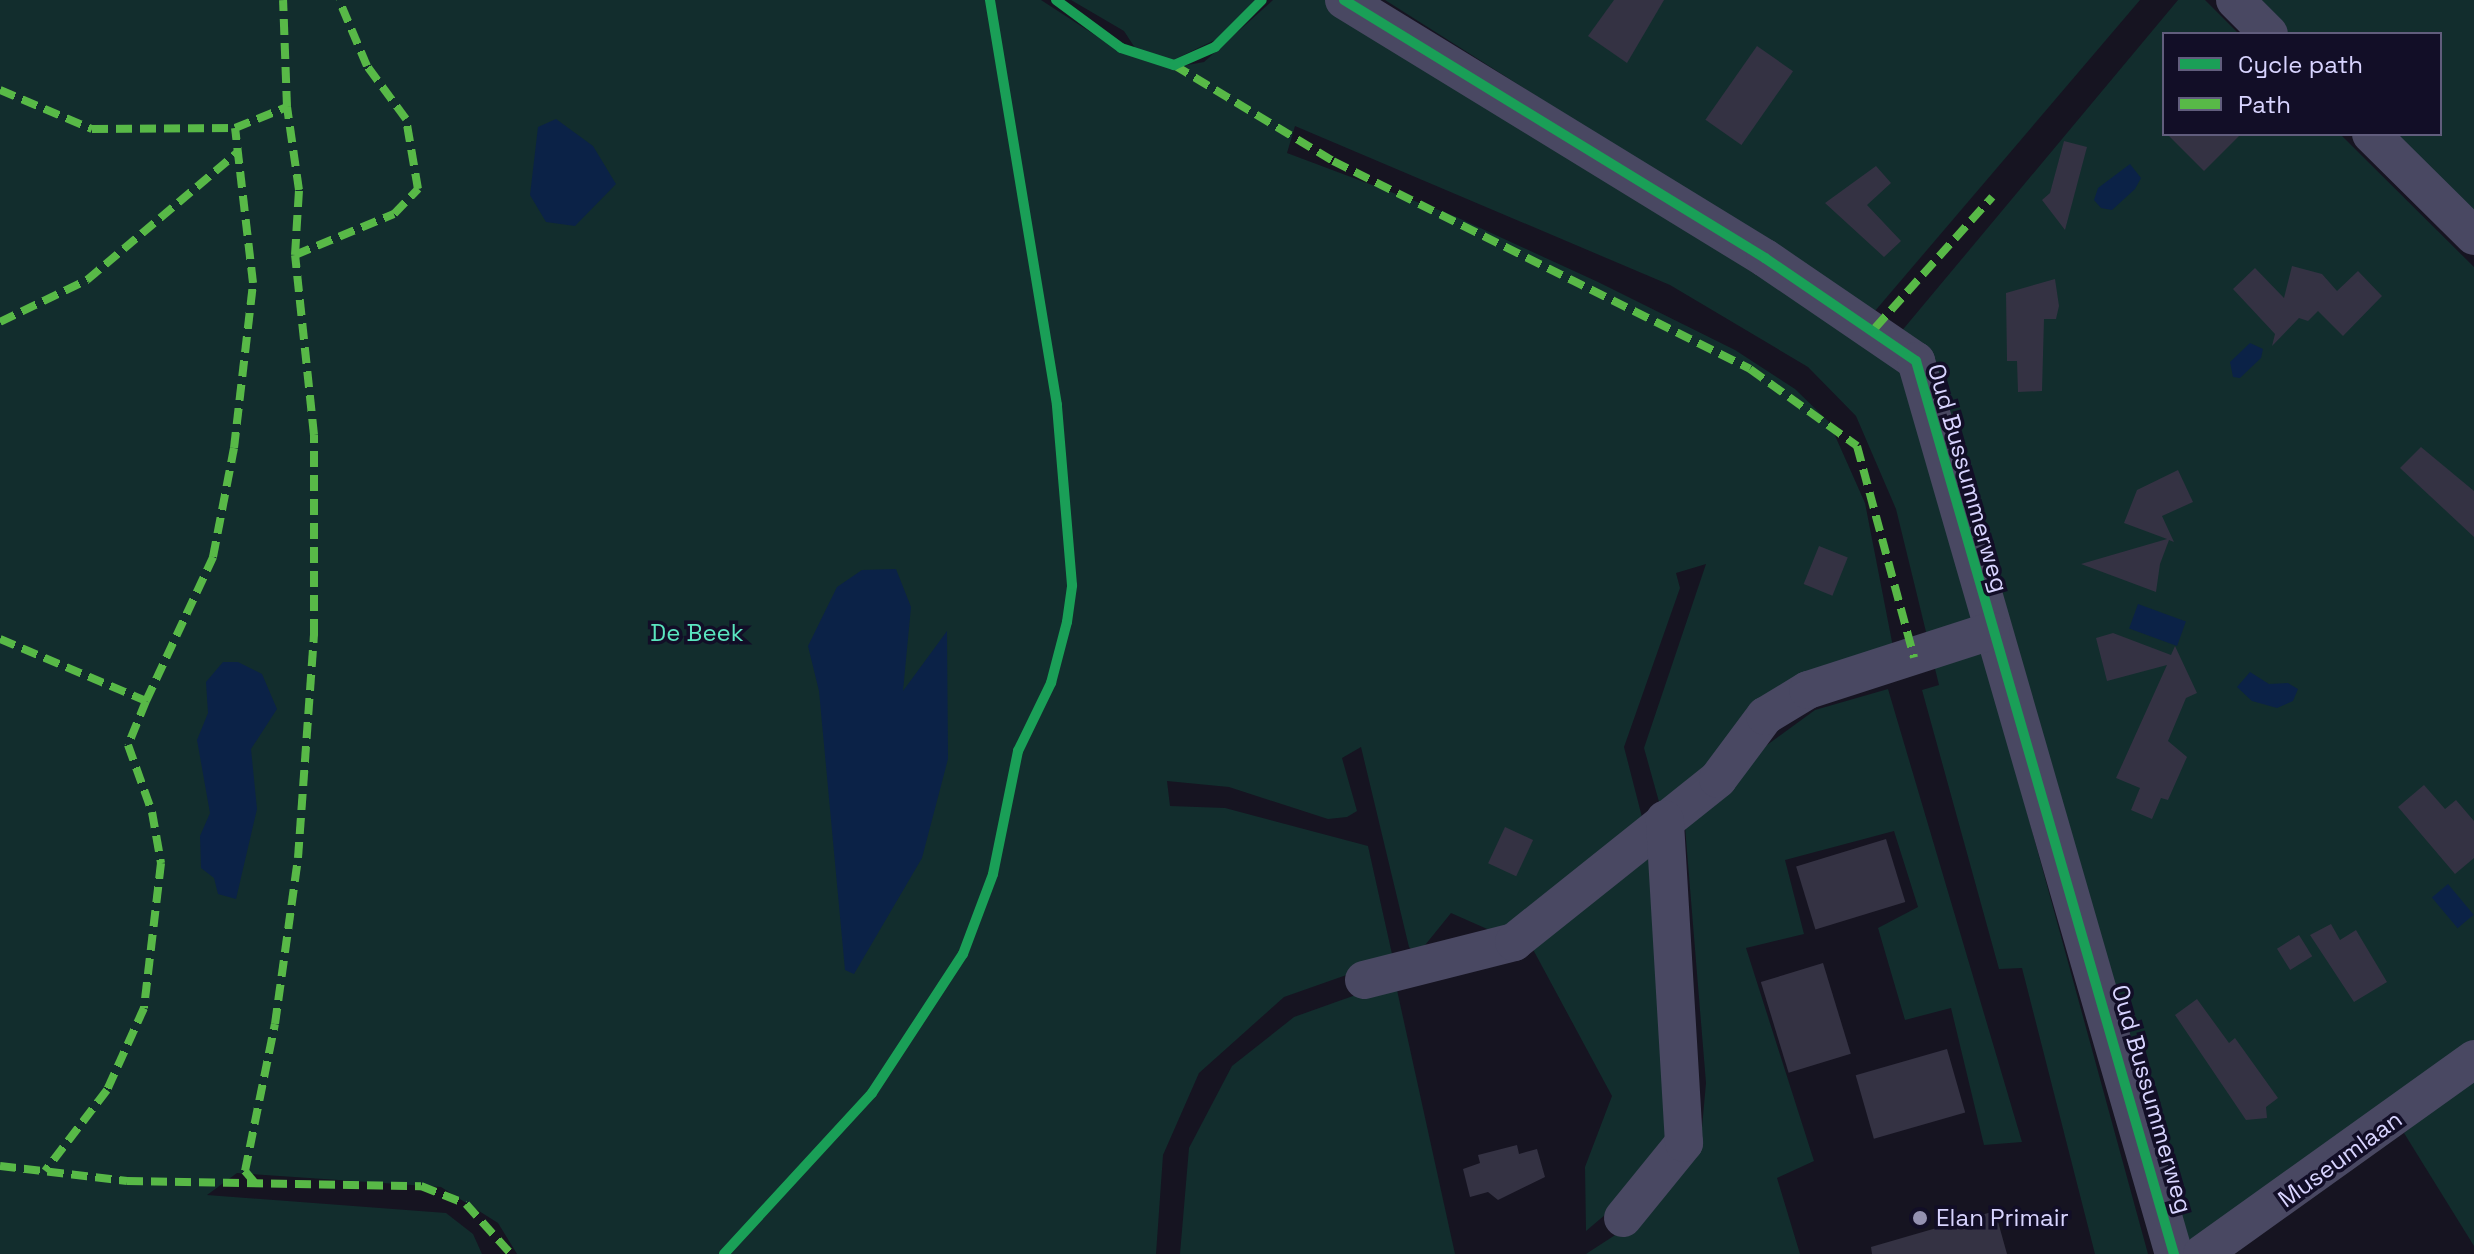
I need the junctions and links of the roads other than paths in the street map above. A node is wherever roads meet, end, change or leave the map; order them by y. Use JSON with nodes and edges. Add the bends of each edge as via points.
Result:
{"nodes":[{"id":1,"x":1344,"y":0,"type":"edge"},
{"id":2,"x":2235,"y":0,"type":"edge"},
{"id":3,"x":2267,"y":32,"type":"edge"},
{"id":4,"x":2373,"y":136,"type":"edge"},
{"id":5,"x":2474,"y":236,"type":"edge"},
{"id":6,"x":1991,"y":631,"type":"junction"},
{"id":7,"x":1665,"y":820,"type":"junction"},
{"id":8,"x":1364,"y":980,"type":"dead end"},
{"id":9,"x":2474,"y":1059,"type":"edge"},
{"id":10,"x":1623,"y":1218,"type":"dead end"},
{"id":11,"x":2174,"y":1254,"type":"edge"},
{"id":12,"x":2202,"y":1254,"type":"edge"}],
"edges":[{"from":1,"to":6,"type":"street","name":"Oud Bussummerweg","via":[[1765,258],[1916,361]]},
{"from":2,"to":3,"type":"street"},
{"from":4,"to":5,"type":"street"},
{"from":6,"to":7,"type":"street","via":[[1808,690],[1765,716],[1718,779]]},
{"from":6,"to":11,"type":"street","name":"Oud Bussummerweg","via":[[2068,874]]},
{"from":7,"to":8,"type":"street","via":[[1514,942]]},
{"from":7,"to":10,"type":"street","via":[[1684,1143]]},
{"from":9,"to":12,"type":"street","name":"Museumlaan"}]}
